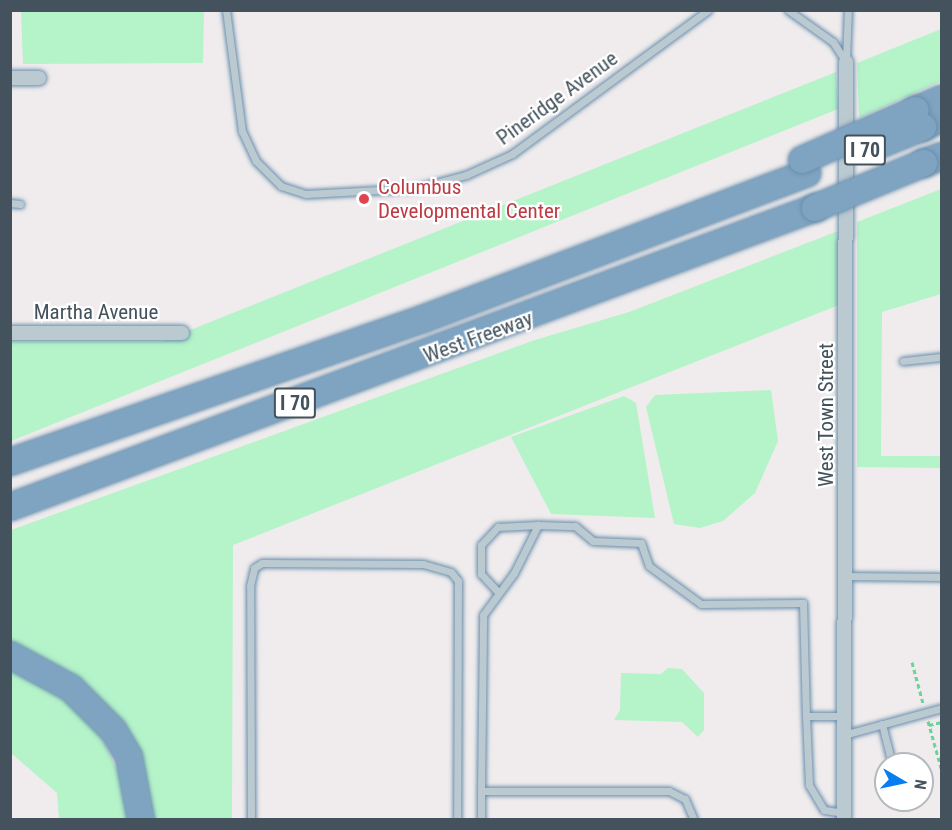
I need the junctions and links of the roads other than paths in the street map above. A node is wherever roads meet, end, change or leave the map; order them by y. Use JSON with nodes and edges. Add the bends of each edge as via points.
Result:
{"nodes":[{"id":1,"x":226,"y":10,"type":"edge"},
{"id":2,"x":708,"y":10,"type":"edge"},
{"id":3,"x":788,"y":10,"type":"edge"},
{"id":4,"x":848,"y":10,"type":"edge"},
{"id":5,"x":846,"y":62,"type":"junction"},
{"id":6,"x":10,"y":78,"type":"edge"},
{"id":7,"x":39,"y":78,"type":"dead end"},
{"id":8,"x":942,"y":99,"type":"edge"},
{"id":9,"x":927,"y":118,"type":"edge"},
{"id":10,"x":936,"y":160,"type":"edge"},
{"id":11,"x":10,"y":203,"type":"edge"},
{"id":12,"x":20,"y":204,"type":"dead end"},
{"id":13,"x":10,"y":333,"type":"edge"},
{"id":14,"x":182,"y":333,"type":"dead end"},
{"id":15,"x":942,"y":357,"type":"edge"},
{"id":16,"x":903,"y":361,"type":"dead end"},
{"id":17,"x":10,"y":462,"type":"edge"},
{"id":18,"x":10,"y":507,"type":"edge"},
{"id":19,"x":538,"y":525,"type":"junction"},
{"id":20,"x":847,"y":576,"type":"junction"},
{"id":21,"x":942,"y":577,"type":"edge"},
{"id":22,"x":497,"y":591,"type":"junction"},
{"id":23,"x":10,"y":656,"type":"edge"},
{"id":24,"x":942,"y":708,"type":"edge"},
{"id":25,"x":806,"y":716,"type":"junction"},
{"id":26,"x":847,"y":716,"type":"junction"},
{"id":27,"x":882,"y":724,"type":"junction"},
{"id":28,"x":847,"y":734,"type":"junction"},
{"id":29,"x":889,"y":752,"type":"edge"},
{"id":30,"x":482,"y":791,"type":"junction"},
{"id":31,"x":845,"y":816,"type":"edge"},
{"id":32,"x":141,"y":819,"type":"edge"},
{"id":33,"x":251,"y":819,"type":"edge"},
{"id":34,"x":457,"y":819,"type":"edge"},
{"id":35,"x":481,"y":819,"type":"edge"},
{"id":36,"x":694,"y":819,"type":"edge"}],
"edges":[{"from":1,"to":2,"type":"lane","name":"Pineridge Avenue","via":[[234,98],[256,161],[281,186],[316,194],[417,188],[475,171],[512,154]]},
{"from":3,"to":5,"type":"lane","via":[[833,42]]},
{"from":4,"to":5,"type":"lane","name":"West Town Street"},
{"from":5,"to":20,"type":"street","name":"West Town Street"},
{"from":6,"to":7,"type":"street"},
{"from":8,"to":9,"type":"highway","name":"West Freeway"},
{"from":9,"to":17,"type":"highway","name":"West Freeway","number":"I 70","bridge":true,"via":[[804,166],[751,195],[423,319],[360,336]]},
{"from":10,"to":18,"type":"highway","name":"West Freeway","number":"I 70","bridge":true},
{"from":11,"to":12,"type":"lane"},
{"from":13,"to":14,"type":"street","name":"Martha Avenue"},
{"from":15,"to":16,"type":"lane"},
{"from":19,"to":22,"type":"lane","via":[[512,576]]},
{"from":19,"to":22,"type":"lane","via":[[498,527],[481,545],[481,574]]},
{"from":19,"to":25,"type":"lane","via":[[575,525],[593,541],[641,543],[650,566],[701,604],[804,603]]},
{"from":20,"to":21,"type":"lane"},
{"from":20,"to":26,"type":"street","name":"West Town Street"},
{"from":22,"to":30,"type":"lane","via":[[483,615],[480,648]]},
{"from":23,"to":32,"type":"highway","via":[[71,688],[107,722],[129,758]]},
{"from":24,"to":27,"type":"lane"},
{"from":25,"to":26,"type":"lane"},
{"from":25,"to":31,"type":"lane","via":[[809,785],[824,810]]},
{"from":26,"to":28,"type":"street","name":"West Town Street"},
{"from":27,"to":28,"type":"lane"},
{"from":27,"to":29,"type":"lane"},
{"from":28,"to":31,"type":"street","name":"West Town Street"},
{"from":30,"to":35,"type":"lane"},
{"from":30,"to":36,"type":"lane","via":[[669,792],[685,799]]},
{"from":33,"to":34,"type":"lane","via":[[250,586],[254,568],[285,563],[433,565],[442,566],[458,581]]}]}
